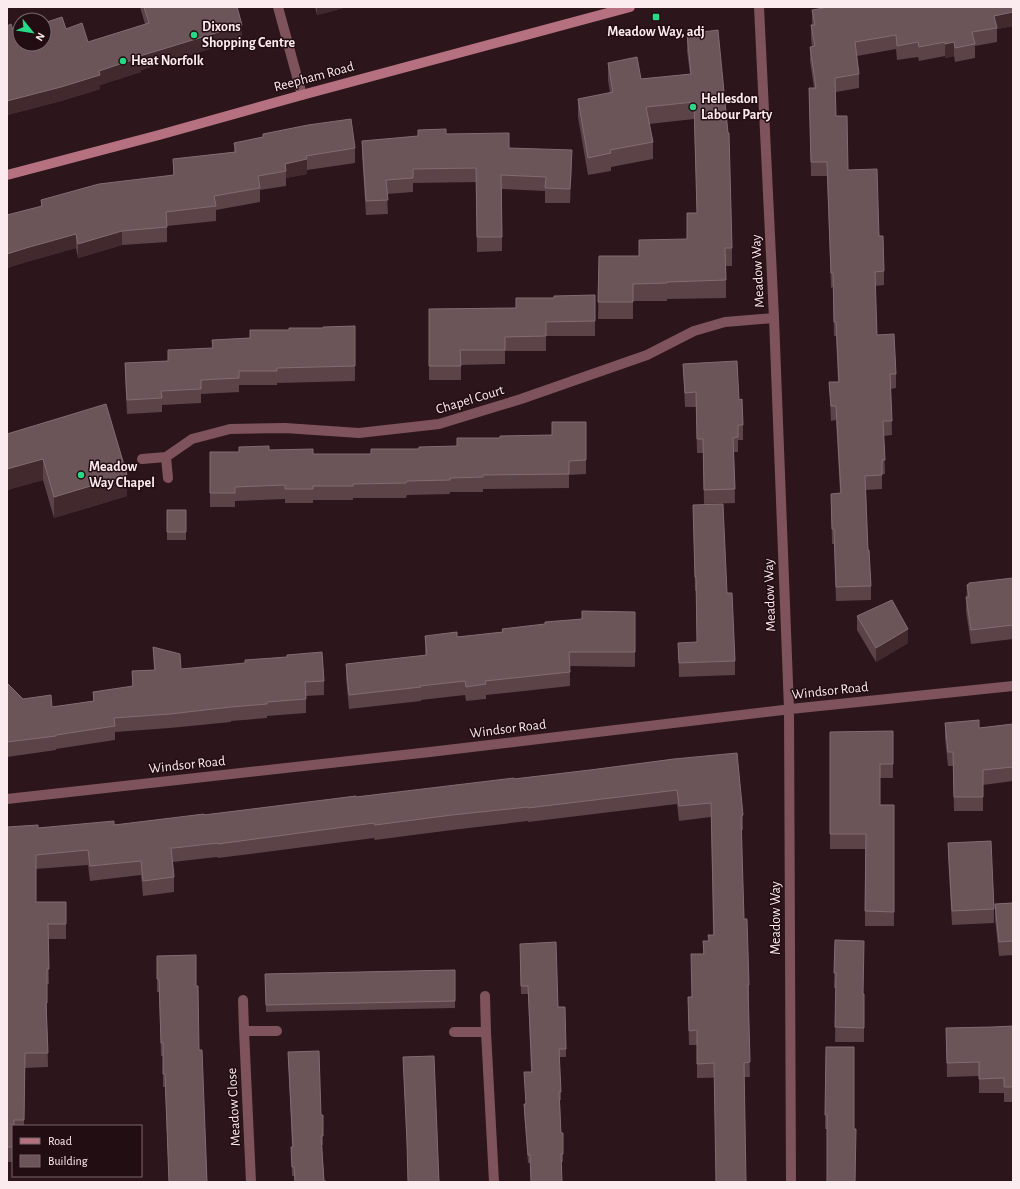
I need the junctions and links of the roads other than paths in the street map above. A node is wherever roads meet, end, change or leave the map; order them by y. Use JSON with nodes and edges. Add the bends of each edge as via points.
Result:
{"nodes":[{"id":1,"x":278,"y":7,"type":"edge"},
{"id":2,"x":630,"y":7,"type":"edge"},
{"id":3,"x":759,"y":7,"type":"edge"},
{"id":4,"x":302,"y":95,"type":"junction"},
{"id":5,"x":7,"y":175,"type":"edge"},
{"id":6,"x":774,"y":318,"type":"junction"},
{"id":7,"x":166,"y":457,"type":"junction"},
{"id":8,"x":142,"y":459,"type":"dead end"},
{"id":9,"x":168,"y":478,"type":"dead end"},
{"id":10,"x":1013,"y":686,"type":"edge"},
{"id":11,"x":789,"y":709,"type":"junction"},
{"id":12,"x":7,"y":799,"type":"edge"},
{"id":13,"x":484,"y":996,"type":"dead end"},
{"id":14,"x":243,"y":1000,"type":"dead end"},
{"id":15,"x":244,"y":1031,"type":"junction"},
{"id":16,"x":277,"y":1031,"type":"dead end"},
{"id":17,"x":454,"y":1032,"type":"dead end"},
{"id":18,"x":486,"y":1032,"type":"junction"},
{"id":19,"x":251,"y":1182,"type":"edge"},
{"id":20,"x":494,"y":1182,"type":"edge"},
{"id":21,"x":790,"y":1182,"type":"edge"}],
"edges":[{"from":1,"to":4,"type":"street"},
{"from":2,"to":4,"type":"street","name":"Reepham Road"},
{"from":3,"to":6,"type":"street","name":"Meadow Way"},
{"from":4,"to":5,"type":"street","name":"Reepham Road"},
{"from":6,"to":7,"type":"street","name":"Chapel Court","via":[[724,322],[694,331],[647,355],[521,399],[439,424],[359,433],[285,428],[230,429],[192,439]]},
{"from":6,"to":11,"type":"street","name":"Meadow Way"},
{"from":7,"to":8,"type":"street","name":"Chapel Court"},
{"from":7,"to":9,"type":"street"},
{"from":10,"to":11,"type":"street","name":"Windsor Road"},
{"from":11,"to":12,"type":"street","name":"Windsor Road"},
{"from":11,"to":21,"type":"street","name":"Meadow Way"},
{"from":13,"to":18,"type":"street"},
{"from":14,"to":15,"type":"street","name":"Meadow Close"},
{"from":15,"to":16,"type":"street"},
{"from":15,"to":19,"type":"street","name":"Meadow Close"},
{"from":17,"to":18,"type":"street"},
{"from":18,"to":20,"type":"street"}]}
